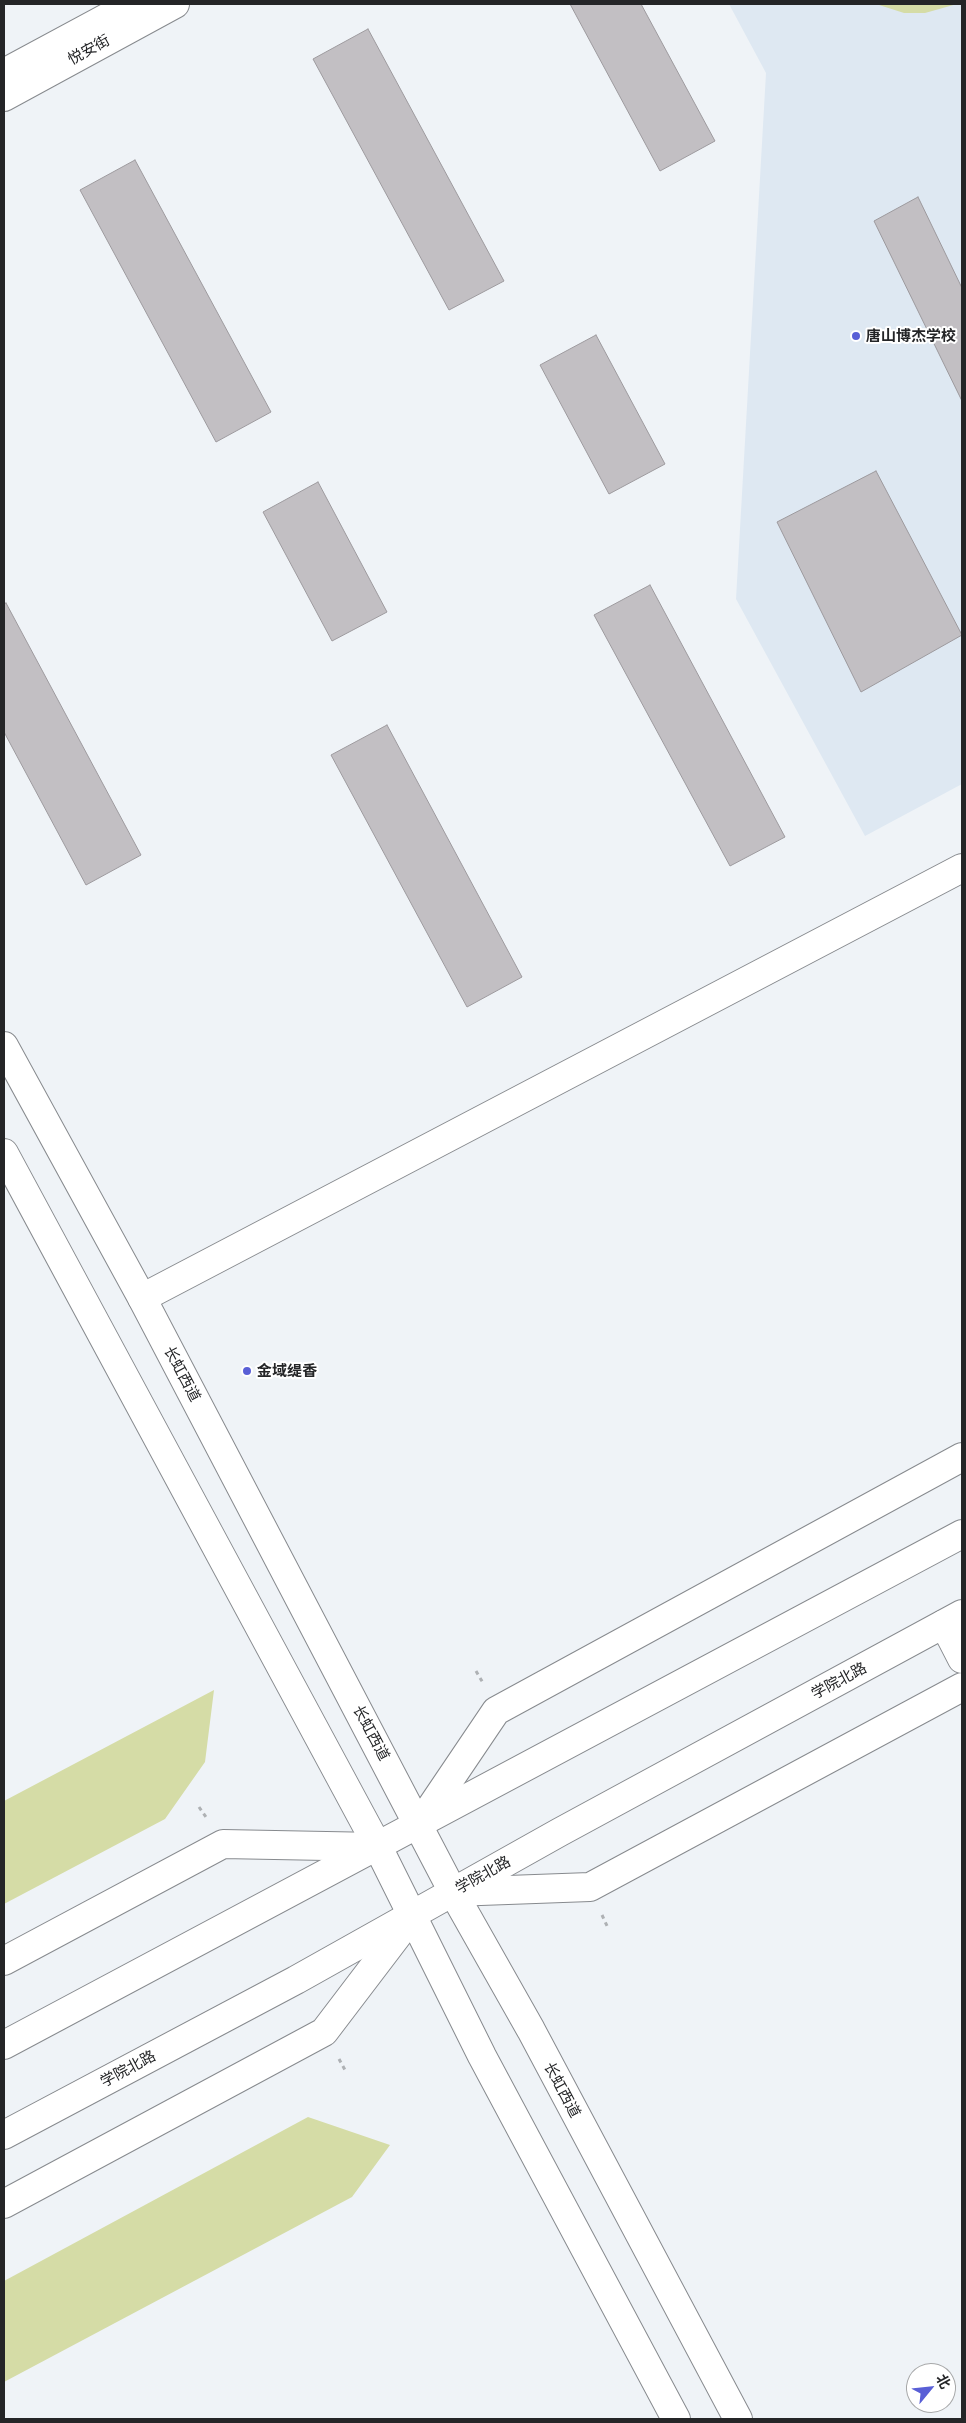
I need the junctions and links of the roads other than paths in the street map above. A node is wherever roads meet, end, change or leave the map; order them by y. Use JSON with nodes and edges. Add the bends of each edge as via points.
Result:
{"nodes":[{"id":1,"x":132,"y":4,"type":"edge"},
{"id":2,"x":175,"y":4,"type":"edge"},
{"id":3,"x":4,"y":73,"type":"edge"},
{"id":4,"x":4,"y":97,"type":"edge"},
{"id":5,"x":962,"y":868,"type":"edge"},
{"id":6,"x":4,"y":1046,"type":"edge"},
{"id":7,"x":4,"y":1153,"type":"edge"},
{"id":8,"x":142,"y":1298,"type":"junction"},
{"id":9,"x":962,"y":1457,"type":"edge"},
{"id":10,"x":962,"y":1534,"type":"edge"},
{"id":11,"x":953,"y":1619,"type":"edge"},
{"id":12,"x":962,"y":1659,"type":"edge"},
{"id":13,"x":962,"y":1687,"type":"edge"},
{"id":14,"x":419,"y":1825,"type":"junction"},
{"id":15,"x":378,"y":1847,"type":"junction"},
{"id":16,"x":453,"y":1892,"type":"junction"},
{"id":17,"x":413,"y":1915,"type":"junction"},
{"id":18,"x":4,"y":1961,"type":"edge"},
{"id":19,"x":4,"y":2044,"type":"edge"},
{"id":20,"x":4,"y":2135,"type":"edge"},
{"id":21,"x":4,"y":2204,"type":"edge"},
{"id":22,"x":676,"y":2419,"type":"edge"},
{"id":23,"x":738,"y":2419,"type":"edge"}],
"edges":[{"from":1,"to":3,"type":"main road","name":"悦安街"},
{"from":2,"to":4,"type":"main road","name":"悦安街"},
{"from":5,"to":8,"type":"main road"},
{"from":6,"to":8,"type":"main road","name":"长虹西道"},
{"from":7,"to":15,"type":"main road"},
{"from":8,"to":14,"type":"main road","name":"长虹西道"},
{"from":9,"to":14,"type":"main road","via":[[496,1711]]},
{"from":10,"to":14,"type":"main road"},
{"from":11,"to":12,"type":"main road"},
{"from":11,"to":16,"type":"main road","name":"学院北路"},
{"from":13,"to":16,"type":"main road","via":[[590,1887]]},
{"from":14,"to":15,"type":"main road"},
{"from":14,"to":16,"type":"main road","name":"长虹西道"},
{"from":15,"to":17,"type":"main road"},
{"from":15,"to":18,"type":"main road","via":[[223,1844]]},
{"from":15,"to":19,"type":"main road"},
{"from":16,"to":17,"type":"main road","name":"学院北路"},
{"from":16,"to":23,"type":"main road","name":"长虹西道"},
{"from":17,"to":20,"type":"main road","name":"学院北路"},
{"from":17,"to":21,"type":"main road","via":[[324,2032]]},
{"from":17,"to":22,"type":"main road","via":[[482,2056]]}]}
